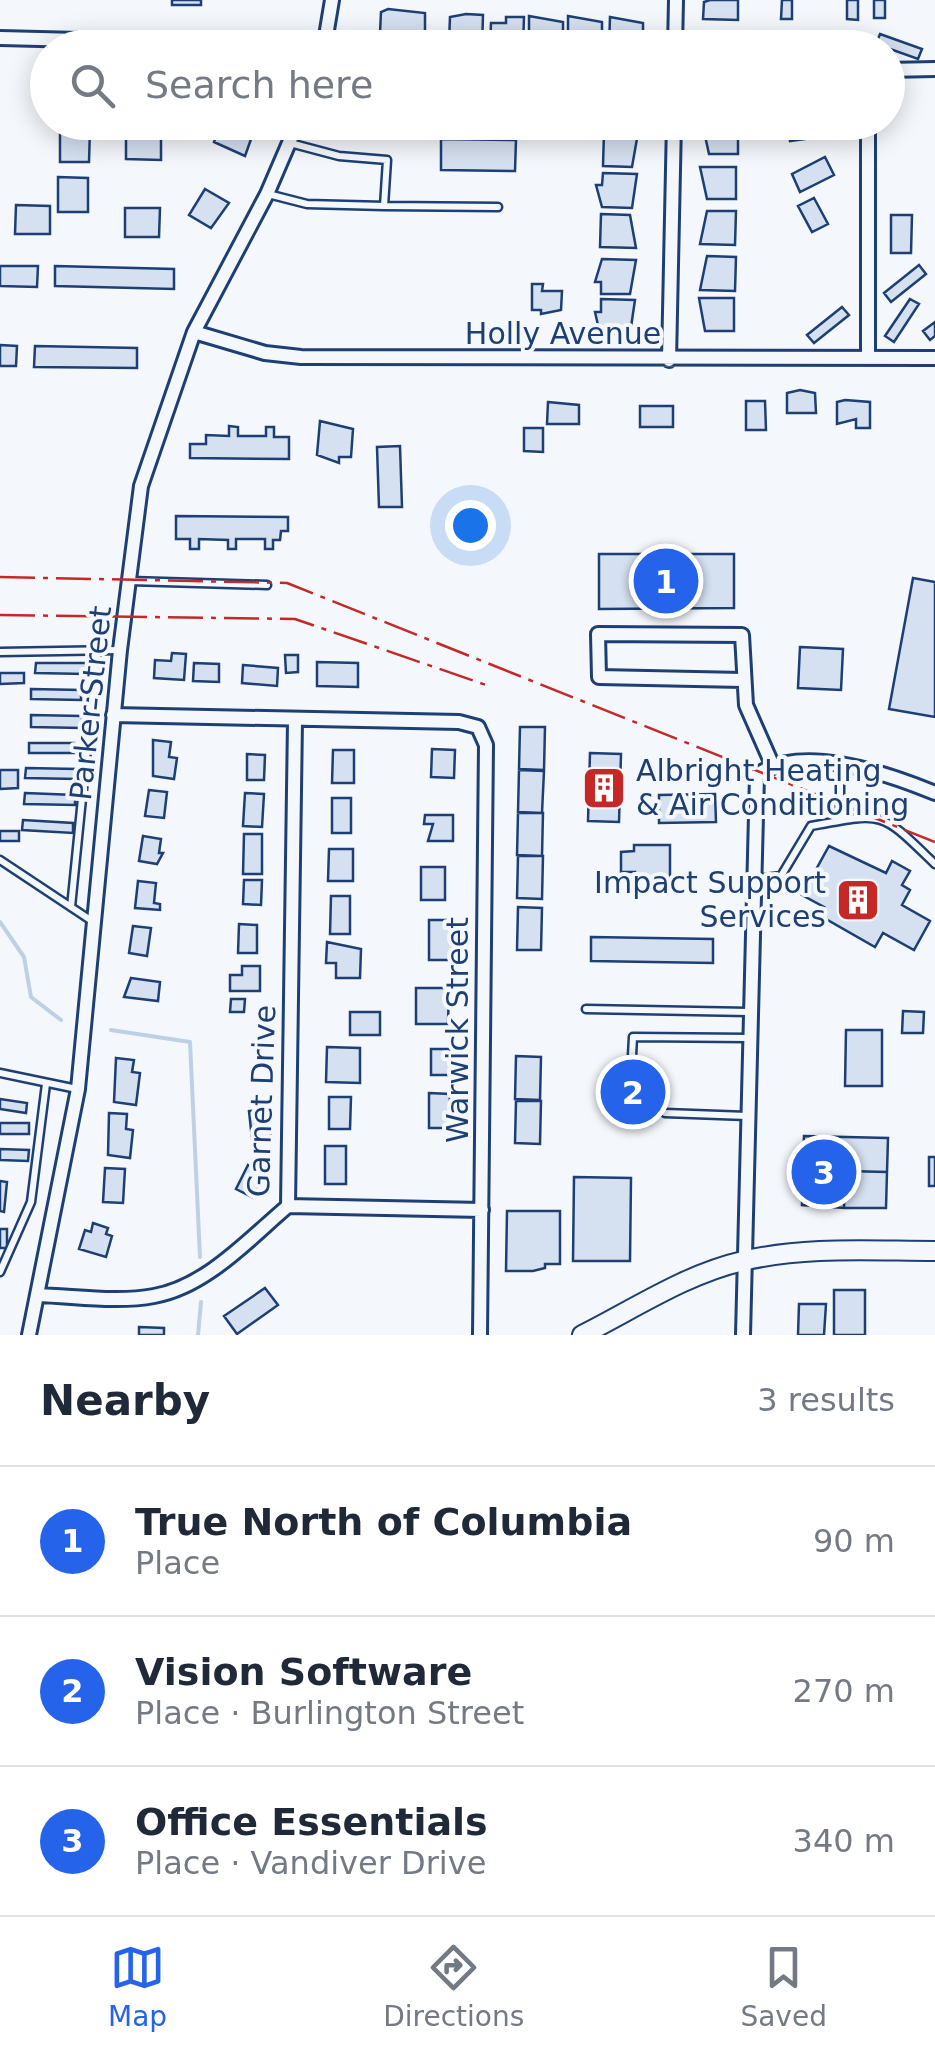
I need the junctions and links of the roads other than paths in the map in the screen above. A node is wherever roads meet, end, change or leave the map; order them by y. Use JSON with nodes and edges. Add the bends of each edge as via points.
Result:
{"nodes":[{"id":1,"x":332,"y":0,"type":"edge"},
{"id":2,"x":676,"y":0,"type":"edge"},
{"id":3,"x":327,"y":30,"type":"edge"},
{"id":4,"x":675,"y":30,"type":"edge"},
{"id":5,"x":0,"y":38,"type":"edge"},
{"id":6,"x":30,"y":39,"type":"edge"},
{"id":7,"x":935,"y":69,"type":"edge"},
{"id":8,"x":905,"y":70,"type":"edge"},
{"id":9,"x":674,"y":140,"type":"edge"},
{"id":10,"x":868,"y":140,"type":"edge"},
{"id":11,"x":289,"y":142,"type":"joint"},
{"id":12,"x":266,"y":194,"type":"junction"},
{"id":13,"x":384,"y":206,"type":"junction"},
{"id":14,"x":498,"y":206,"type":"dead end"},
{"id":15,"x":194,"y":332,"type":"junction"},
{"id":16,"x":868,"y":357,"type":"junction"},
{"id":17,"x":935,"y":358,"type":"edge"},
{"id":18,"x":669,"y":360,"type":"junction"},
{"id":19,"x":128,"y":582,"type":"junction"},
{"id":20,"x":267,"y":585,"type":"dead end"},
{"id":21,"x":120,"y":650,"type":"junction"},
{"id":22,"x":97,"y":651,"type":"junction"},
{"id":23,"x":0,"y":652,"type":"edge"},
{"id":24,"x":744,"y":680,"type":"junction"},
{"id":25,"x":114,"y":716,"type":"junction"},
{"id":26,"x":295,"y":720,"type":"junction"},
{"id":27,"x":772,"y":764,"type":"junction"},
{"id":28,"x":840,"y":764,"type":"junction"},
{"id":29,"x":935,"y":793,"type":"edge"},
{"id":30,"x":840,"y":820,"type":"junction"},
{"id":31,"x":0,"y":860,"type":"edge"},
{"id":32,"x":935,"y":864,"type":"edge"},
{"id":33,"x":754,"y":879,"type":"junction"},
{"id":34,"x":71,"y":907,"type":"junction"},
{"id":35,"x":95,"y":923,"type":"junction"},
{"id":36,"x":586,"y":1009,"type":"dead end"},
{"id":37,"x":750,"y":1012,"type":"junction"},
{"id":38,"x":749,"y":1038,"type":"junction"},
{"id":39,"x":0,"y":1073,"type":"edge"},
{"id":40,"x":631,"y":1074,"type":"dead end"},
{"id":41,"x":46,"y":1084,"type":"junction"},
{"id":42,"x":78,"y":1090,"type":"junction"},
{"id":43,"x":665,"y":1113,"type":"dead end"},
{"id":44,"x":747,"y":1116,"type":"junction"},
{"id":45,"x":288,"y":1206,"type":"junction"},
{"id":46,"x":482,"y":1210,"type":"junction"},
{"id":47,"x":935,"y":1251,"type":"edge"},
{"id":48,"x":742,"y":1261,"type":"junction"},
{"id":49,"x":0,"y":1272,"type":"edge"},
{"id":50,"x":37,"y":1295,"type":"junction"},
{"id":51,"x":36,"y":1318,"type":"junction"},
{"id":52,"x":30,"y":1335,"type":"edge"},
{"id":53,"x":41,"y":1335,"type":"edge"},
{"id":54,"x":480,"y":1335,"type":"edge"},
{"id":55,"x":582,"y":1335,"type":"edge"},
{"id":56,"x":743,"y":1335,"type":"edge"}],
"edges":[{"from":1,"to":3,"type":"street"},
{"from":2,"to":4,"type":"street"},
{"from":5,"to":6,"type":"street"},
{"from":7,"to":8,"type":"street"},
{"from":9,"to":18,"type":"street"},
{"from":10,"to":16,"type":"street"},
{"from":11,"to":12,"type":"street","name":"Parker Street"},
{"from":11,"to":13,"type":"lane","via":[[387,160]]},
{"from":12,"to":13,"type":"lane","via":[[307,204]]},
{"from":12,"to":15,"type":"street","name":"Parker Street"},
{"from":13,"to":14,"type":"lane"},
{"from":15,"to":18,"type":"street","name":"Holly Avenue","via":[[301,357]]},
{"from":15,"to":19,"type":"street","name":"Parker Street","via":[[141,486]]},
{"from":16,"to":17,"type":"street","name":"Holly Avenue"},
{"from":16,"to":18,"type":"street","name":"Holly Avenue"},
{"from":19,"to":20,"type":"lane"},
{"from":19,"to":21,"type":"street","name":"Parker Street"},
{"from":21,"to":22,"type":"lane"},
{"from":21,"to":25,"type":"street","name":"Parker Street"},
{"from":22,"to":23,"type":"lane"},
{"from":22,"to":34,"type":"lane"},
{"from":24,"to":24,"type":"street","via":[[599,676],[598,634],[742,635]]},
{"from":24,"to":27,"type":"street","via":[[746,705]]},
{"from":25,"to":26,"type":"street"},
{"from":25,"to":35,"type":"street","name":"Parker Street"},
{"from":26,"to":45,"type":"street","name":"Garnet Drive"},
{"from":26,"to":46,"type":"street","name":"Warwick Street","via":[[460,722],[478,726],[486,745]]},
{"from":27,"to":28,"type":"street"},
{"from":27,"to":33,"type":"street","via":[[757,775]]},
{"from":28,"to":29,"type":"street"},
{"from":28,"to":30,"type":"lane"},
{"from":30,"to":32,"type":"lane","via":[[875,815],[890,821]]},
{"from":30,"to":33,"type":"lane","via":[[811,826],[781,876]]},
{"from":31,"to":34,"type":"lane"},
{"from":33,"to":37,"type":"street"},
{"from":34,"to":35,"type":"lane"},
{"from":35,"to":42,"type":"street","name":"Parker Street"},
{"from":36,"to":37,"type":"lane"},
{"from":37,"to":38,"type":"street"},
{"from":38,"to":40,"type":"lane","via":[[633,1037]]},
{"from":38,"to":44,"type":"street"},
{"from":39,"to":41,"type":"lane"},
{"from":41,"to":42,"type":"lane"},
{"from":41,"to":49,"type":"lane","via":[[31,1202]]},
{"from":42,"to":50,"type":"street","name":"Parker Street"},
{"from":43,"to":44,"type":"lane"},
{"from":44,"to":48,"type":"street"},
{"from":45,"to":46,"type":"street"},
{"from":45,"to":50,"type":"street","name":"Garnet Drive","via":[[223,1261],[157,1296]]},
{"from":46,"to":54,"type":"street","name":"Warwick Street"},
{"from":47,"to":48,"type":"main road","via":[[828,1250]]},
{"from":48,"to":55,"type":"main road"},
{"from":48,"to":56,"type":"street"},
{"from":50,"to":51,"type":"street","name":"Parker Street"},
{"from":51,"to":52,"type":"street","name":"Parker Street"},
{"from":51,"to":53,"type":"street","name":"Parker Street"}]}
